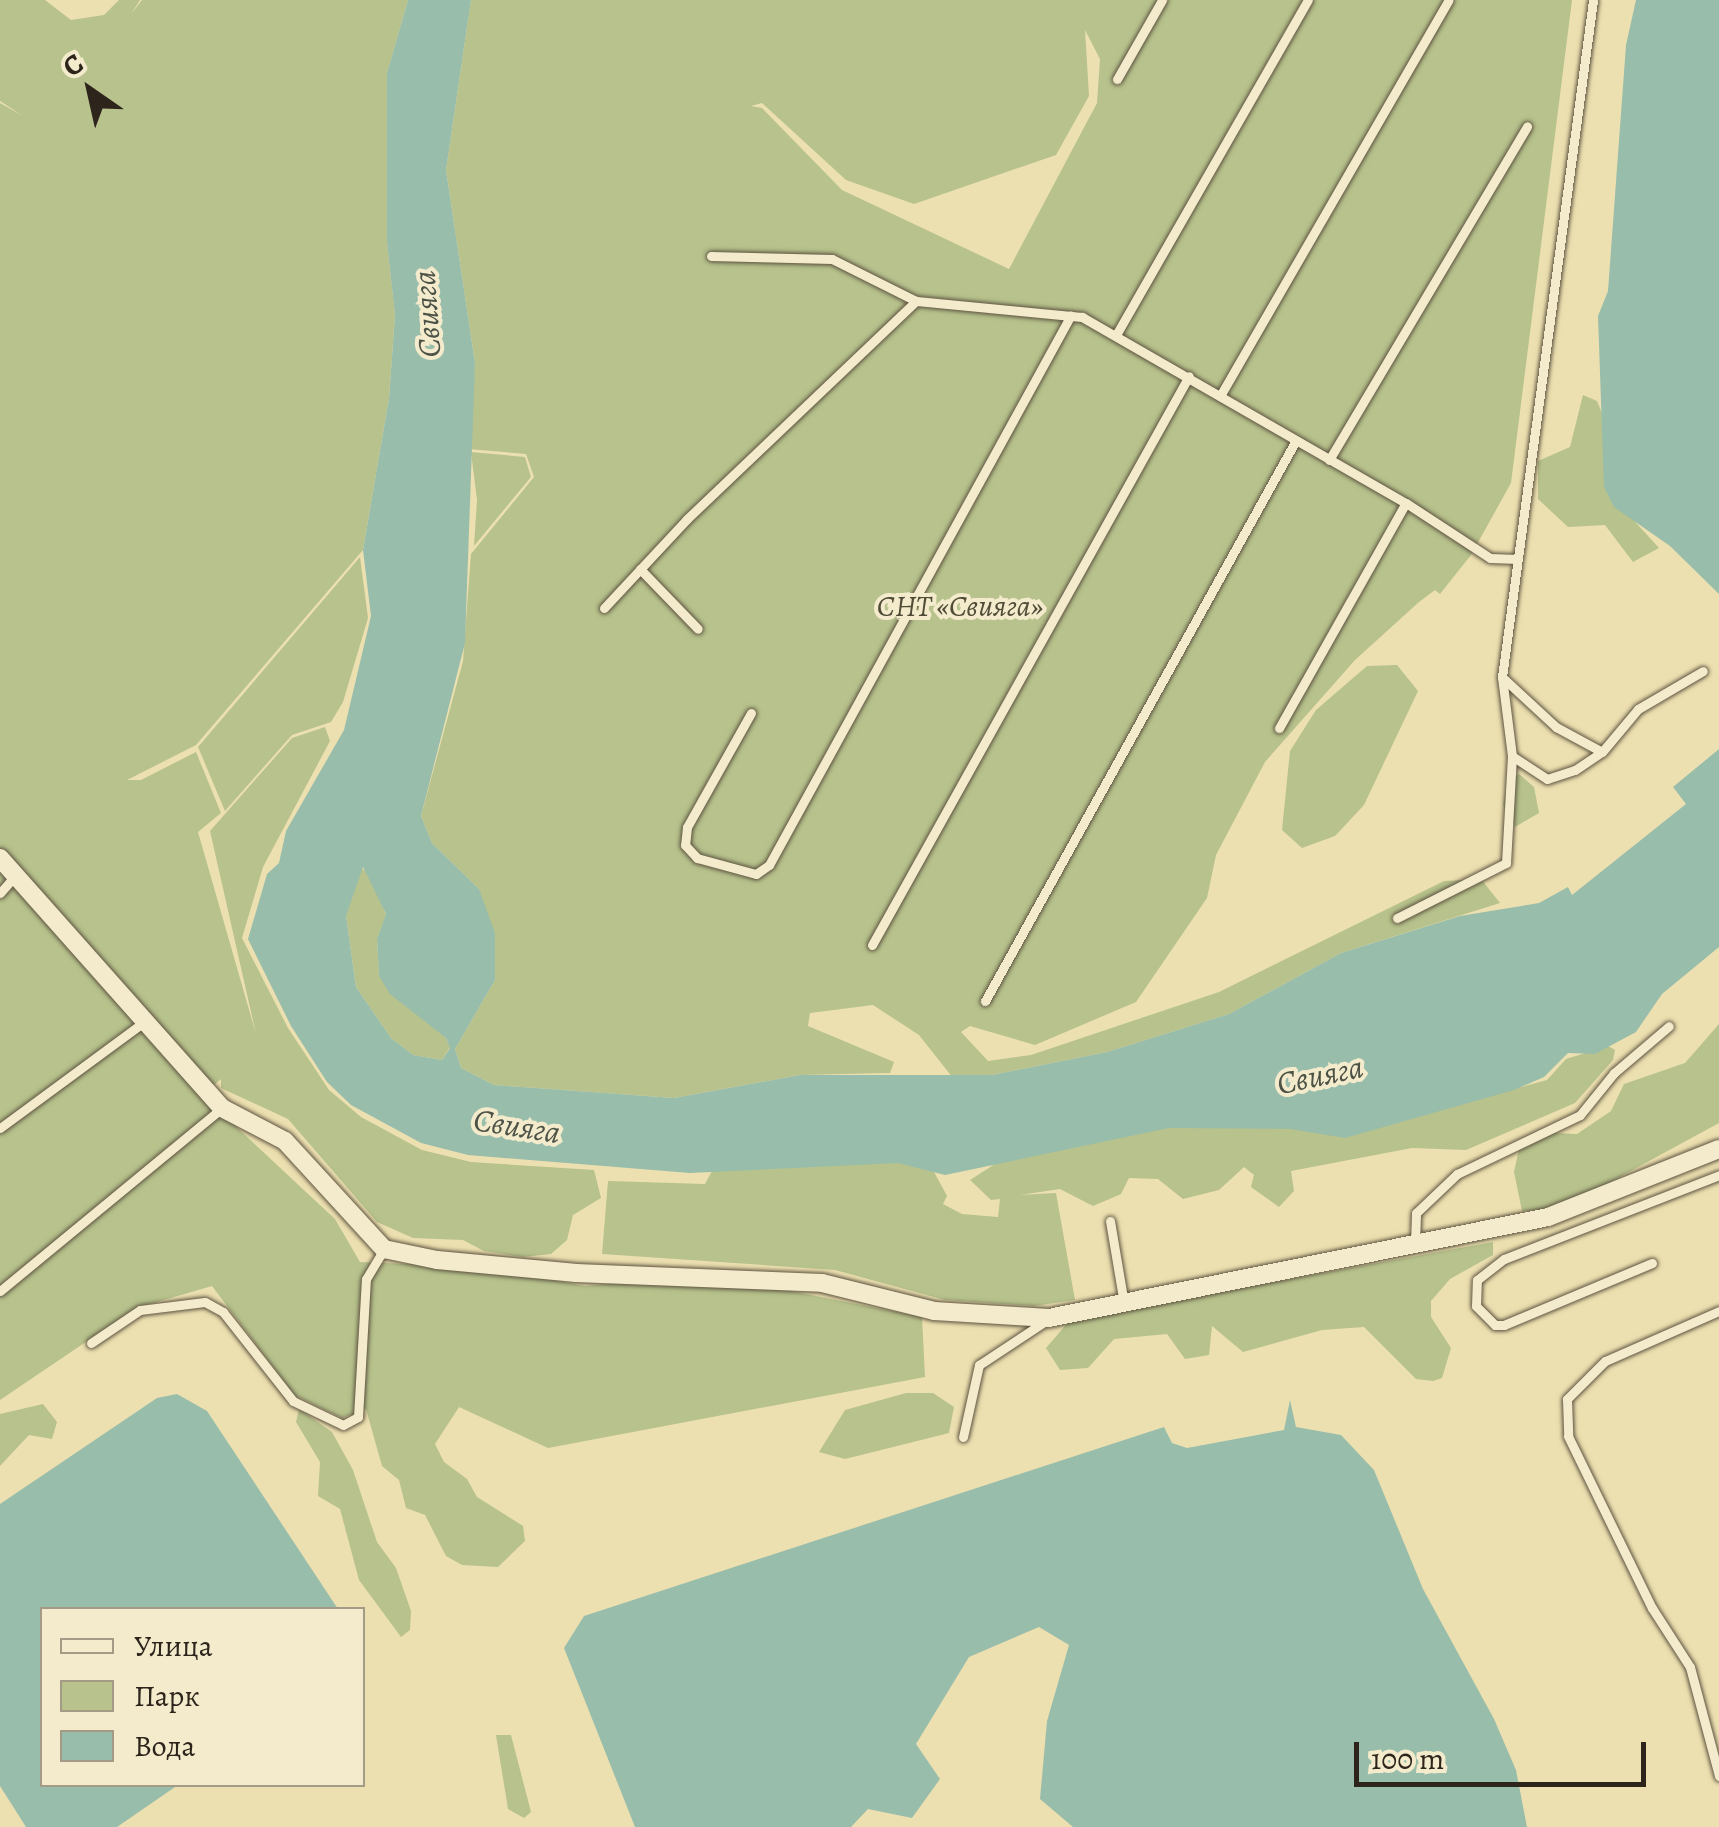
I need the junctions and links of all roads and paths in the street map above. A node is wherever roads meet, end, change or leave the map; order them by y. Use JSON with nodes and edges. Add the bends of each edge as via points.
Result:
{"nodes":[{"id":1,"x":1162,"y":0,"type":"edge"},
{"id":2,"x":1308,"y":0,"type":"edge"},
{"id":3,"x":1449,"y":0,"type":"edge"},
{"id":4,"x":1593,"y":0,"type":"edge"},
{"id":5,"x":1117,"y":79,"type":"dead end"},
{"id":6,"x":1527,"y":126,"type":"dead end"},
{"id":7,"x":711,"y":256,"type":"dead end"},
{"id":8,"x":916,"y":301,"type":"junction"},
{"id":9,"x":1071,"y":315,"type":"junction"},
{"id":10,"x":1116,"y":334,"type":"junction"},
{"id":11,"x":1189,"y":376,"type":"junction"},
{"id":12,"x":1220,"y":396,"type":"junction"},
{"id":13,"x":1295,"y":442,"type":"junction"},
{"id":14,"x":1329,"y":460,"type":"junction"},
{"id":15,"x":1406,"y":502,"type":"junction"},
{"id":16,"x":1518,"y":559,"type":"junction"},
{"id":17,"x":640,"y":569,"type":"junction"},
{"id":18,"x":604,"y":608,"type":"dead end"},
{"id":19,"x":698,"y":628,"type":"dead end"},
{"id":20,"x":1702,"y":671,"type":"dead end"},
{"id":21,"x":1502,"y":677,"type":"junction"},
{"id":22,"x":751,"y":714,"type":"dead end"},
{"id":23,"x":1279,"y":728,"type":"dead end"},
{"id":24,"x":1602,"y":752,"type":"junction"},
{"id":25,"x":1512,"y":756,"type":"junction"},
{"id":26,"x":0,"y":858,"type":"edge"},
{"id":27,"x":17,"y":874,"type":"junction"},
{"id":28,"x":0,"y":893,"type":"edge"},
{"id":29,"x":1397,"y":918,"type":"dead end"},
{"id":30,"x":872,"y":944,"type":"dead end"},
{"id":31,"x":985,"y":1001,"type":"dead end"},
{"id":32,"x":147,"y":1020,"type":"junction"},
{"id":33,"x":1670,"y":1026,"type":"dead end"},
{"id":34,"x":222,"y":1108,"type":"junction"},
{"id":35,"x":0,"y":1128,"type":"edge"},
{"id":36,"x":1719,"y":1149,"type":"edge"},
{"id":37,"x":1719,"y":1175,"type":"edge"},
{"id":38,"x":1110,"y":1222,"type":"dead end"},
{"id":39,"x":1416,"y":1245,"type":"junction"},
{"id":40,"x":384,"y":1249,"type":"junction"},
{"id":41,"x":1652,"y":1263,"type":"dead end"},
{"id":42,"x":0,"y":1291,"type":"edge"},
{"id":43,"x":1125,"y":1306,"type":"junction"},
{"id":44,"x":1719,"y":1311,"type":"edge"},
{"id":45,"x":1049,"y":1318,"type":"junction"},
{"id":46,"x":91,"y":1343,"type":"dead end"},
{"id":47,"x":963,"y":1437,"type":"dead end"},
{"id":48,"x":1719,"y":1776,"type":"edge"}],
"edges":[{"from":1,"to":5,"type":"lane"},
{"from":2,"to":10,"type":"lane"},
{"from":3,"to":12,"type":"lane"},
{"from":4,"to":16,"type":"lane"},
{"from":6,"to":14,"type":"lane"},
{"from":7,"to":8,"type":"lane","via":[[832,258]]},
{"from":8,"to":9,"type":"lane"},
{"from":8,"to":17,"type":"lane"},
{"from":9,"to":10,"type":"lane"},
{"from":9,"to":22,"type":"lane","via":[[779,848],[756,874],[698,858],[685,845],[686,826]]},
{"from":10,"to":11,"type":"lane"},
{"from":11,"to":12,"type":"lane"},
{"from":11,"to":30,"type":"lane"},
{"from":12,"to":13,"type":"lane"},
{"from":13,"to":14,"type":"lane"},
{"from":13,"to":31,"type":"lane"},
{"from":14,"to":15,"type":"lane"},
{"from":15,"to":16,"type":"lane","via":[[1490,558]]},
{"from":15,"to":23,"type":"lane"},
{"from":16,"to":21,"type":"lane"},
{"from":17,"to":18,"type":"lane"},
{"from":17,"to":19,"type":"lane"},
{"from":20,"to":24,"type":"lane","via":[[1638,709]]},
{"from":21,"to":24,"type":"lane","via":[[1556,728]]},
{"from":21,"to":25,"type":"lane"},
{"from":24,"to":25,"type":"lane","via":[[1547,779]]},
{"from":25,"to":29,"type":"lane","via":[[1506,863]]},
{"from":26,"to":27,"type":"street"},
{"from":27,"to":28,"type":"lane"},
{"from":27,"to":32,"type":"street"},
{"from":32,"to":34,"type":"street"},
{"from":32,"to":35,"type":"lane"},
{"from":33,"to":39,"type":"lane","via":[[1614,1073],[1580,1116],[1457,1174],[1416,1213]]},
{"from":34,"to":40,"type":"street","via":[[285,1141]]},
{"from":34,"to":42,"type":"lane"},
{"from":36,"to":39,"type":"street","via":[[1548,1217]]},
{"from":37,"to":41,"type":"lane","via":[[1504,1259],[1477,1280],[1476,1306],[1495,1325],[1504,1325]]},
{"from":38,"to":43,"type":"lane"},
{"from":39,"to":43,"type":"street"},
{"from":40,"to":45,"type":"street","via":[[576,1273],[822,1282],[934,1311]]},
{"from":40,"to":46,"type":"lane","via":[[366,1280],[358,1417],[343,1425],[293,1401],[223,1312],[205,1302],[140,1310]]},
{"from":43,"to":45,"type":"street"},
{"from":44,"to":48,"type":"lane","via":[[1605,1360],[1567,1400],[1568,1436],[1652,1608],[1690,1667]]},
{"from":45,"to":47,"type":"lane","via":[[979,1365]]}]}
